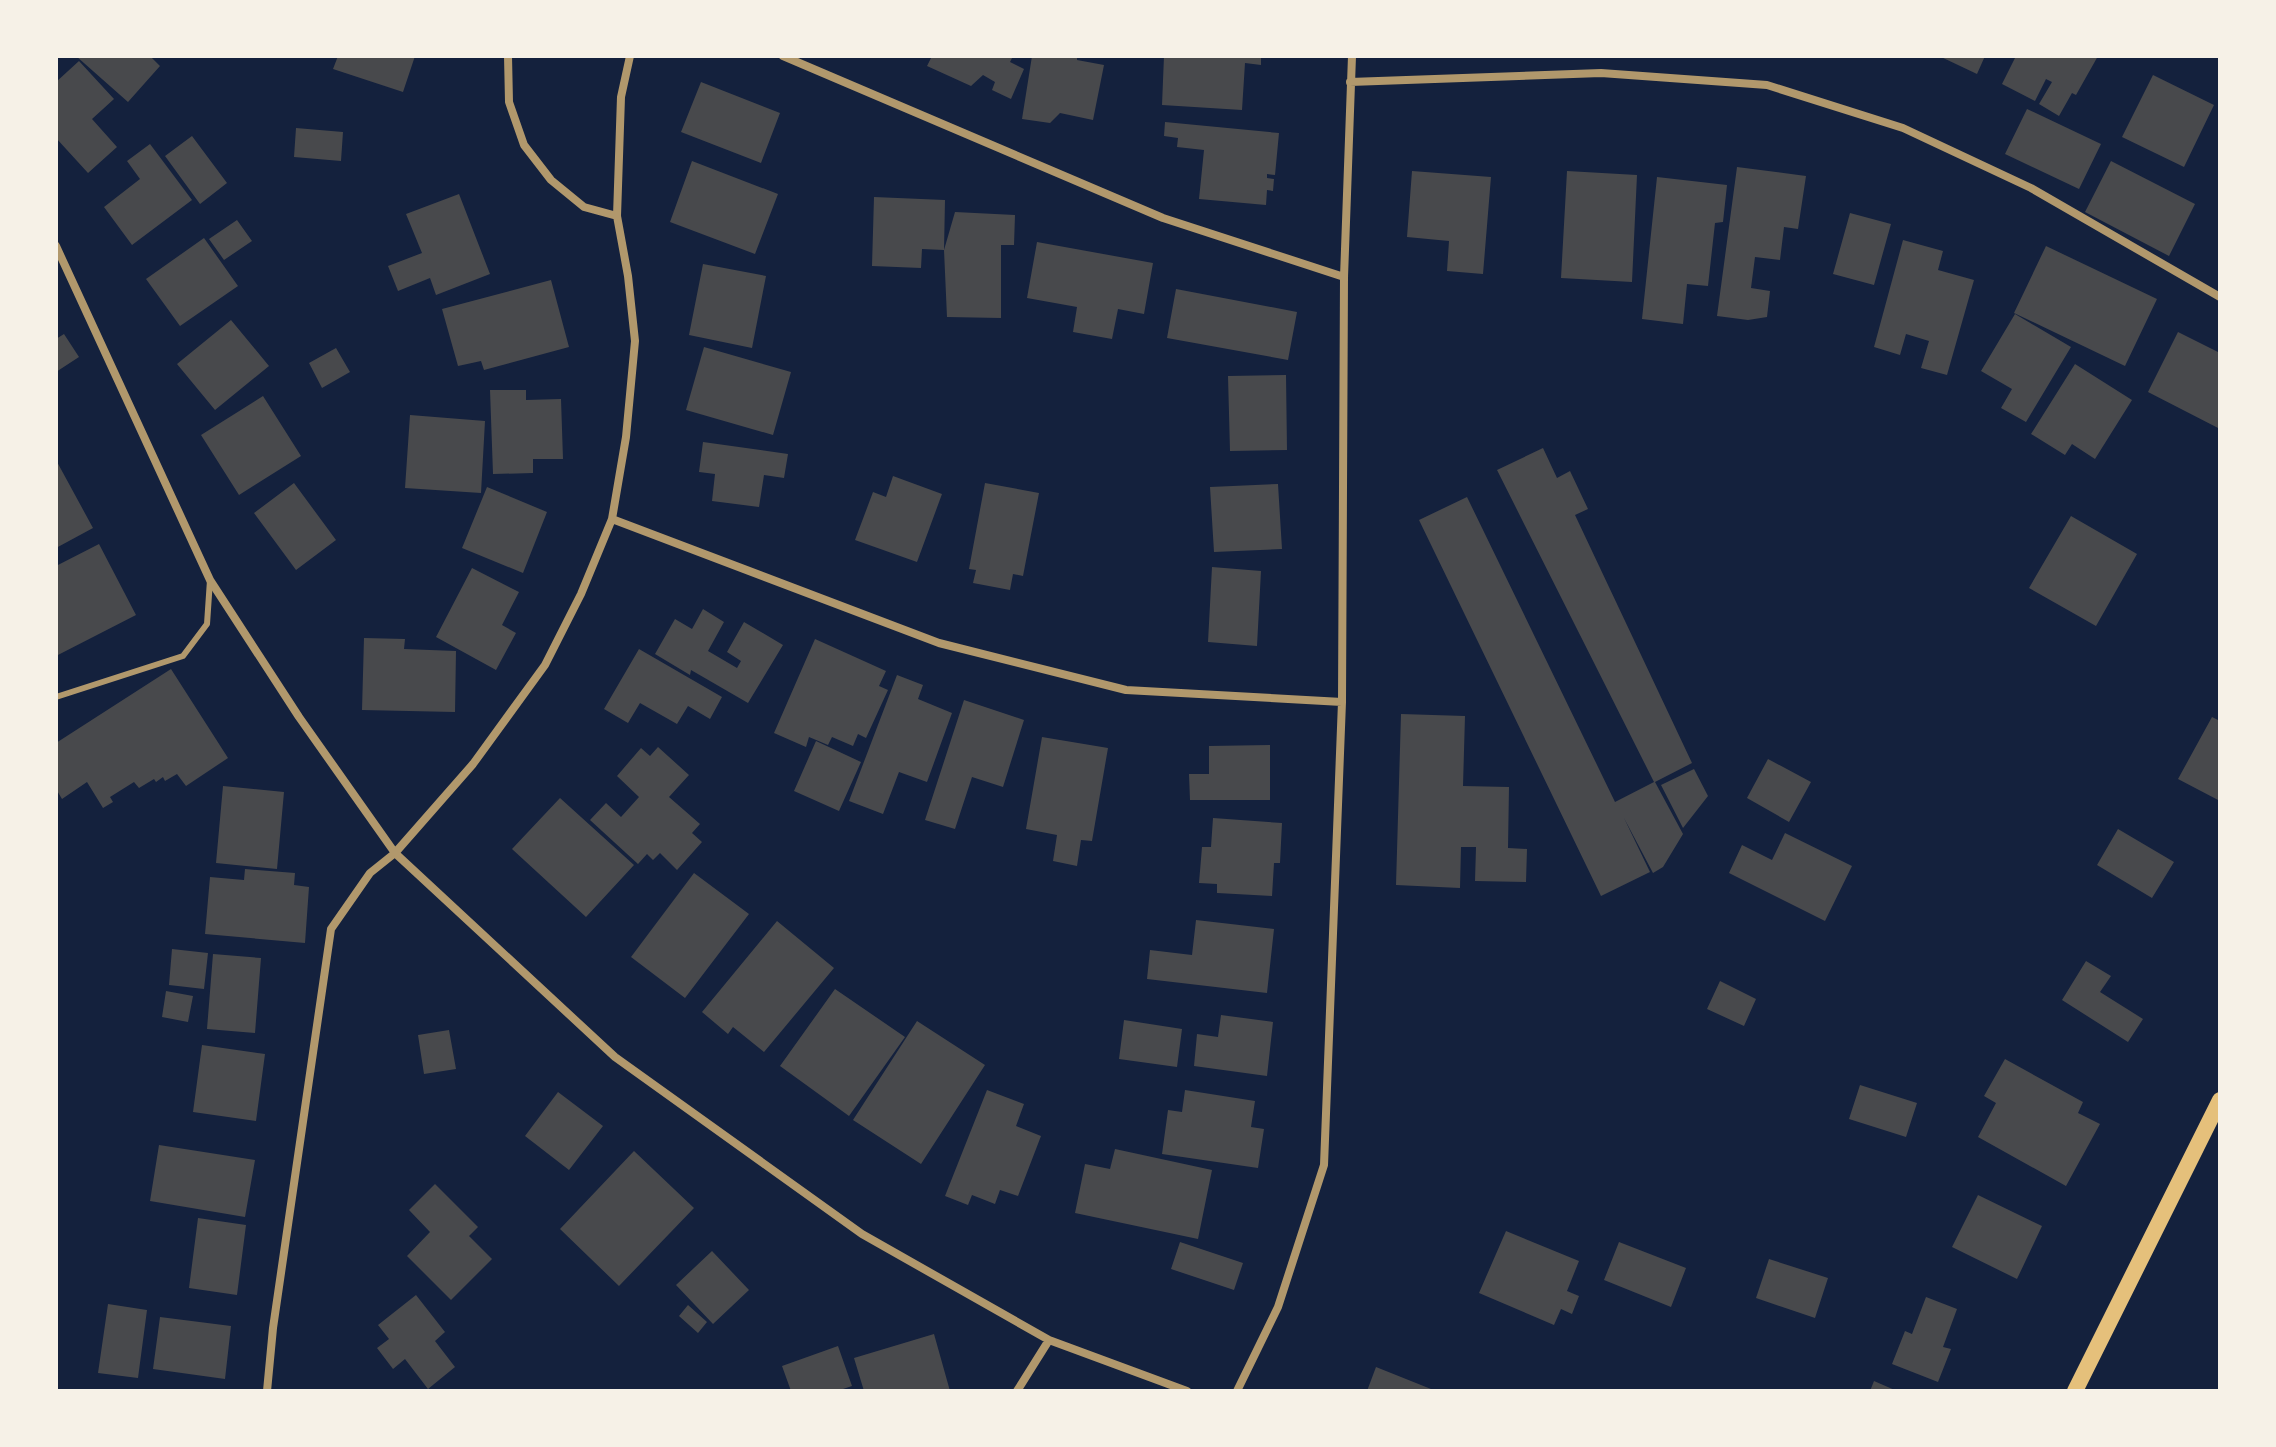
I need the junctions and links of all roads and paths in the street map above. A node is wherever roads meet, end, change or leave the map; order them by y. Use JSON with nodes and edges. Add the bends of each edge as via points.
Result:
{"nodes":[{"id":1,"x":508,"y":56,"type":"edge"},
{"id":2,"x":630,"y":56,"type":"edge"},
{"id":3,"x":783,"y":56,"type":"edge"},
{"id":4,"x":1352,"y":56,"type":"edge"},
{"id":5,"x":1350,"y":82,"type":"junction"},
{"id":6,"x":617,"y":216,"type":"junction"},
{"id":7,"x":56,"y":246,"type":"edge"},
{"id":8,"x":1344,"y":277,"type":"junction"},
{"id":9,"x":2220,"y":297,"type":"edge"},
{"id":10,"x":612,"y":519,"type":"junction"},
{"id":11,"x":210,"y":580,"type":"junction"},
{"id":12,"x":56,"y":697,"type":"edge"},
{"id":13,"x":1342,"y":702,"type":"junction"},
{"id":14,"x":395,"y":853,"type":"junction"},
{"id":15,"x":2220,"y":1100,"type":"edge"},
{"id":16,"x":1049,"y":1340,"type":"junction"},
{"id":17,"x":267,"y":1391,"type":"edge"},
{"id":18,"x":1017,"y":1391,"type":"edge"},
{"id":19,"x":1187,"y":1391,"type":"edge"},
{"id":20,"x":1237,"y":1391,"type":"edge"},
{"id":21,"x":2075,"y":1391,"type":"edge"}],
"edges":[{"from":1,"to":6,"type":"street","via":[[509,102],[524,145],[551,180],[584,207]]},
{"from":2,"to":6,"type":"street","via":[[621,97]]},
{"from":3,"to":8,"type":"street","via":[[1163,218]]},
{"from":4,"to":5,"type":"street"},
{"from":5,"to":8,"type":"street"},
{"from":5,"to":9,"type":"street","via":[[1601,73],[1767,85],[1917,134],[2031,188]]},
{"from":6,"to":10,"type":"street","via":[[635,341]]},
{"from":7,"to":11,"type":"street"},
{"from":8,"to":13,"type":"street"},
{"from":10,"to":13,"type":"street","via":[[939,643],[1126,690]]},
{"from":10,"to":14,"type":"street","via":[[545,665],[473,764]]},
{"from":11,"to":12,"type":"lane","via":[[207,624],[183,656]]},
{"from":11,"to":14,"type":"street"},
{"from":13,"to":20,"type":"street","via":[[1324,1165],[1278,1307]]},
{"from":14,"to":16,"type":"street","via":[[615,1057],[862,1234]]},
{"from":14,"to":17,"type":"street","via":[[370,873],[331,929]]},
{"from":15,"to":21,"type":"main road"},
{"from":16,"to":18,"type":"street"},
{"from":16,"to":19,"type":"street"}]}
